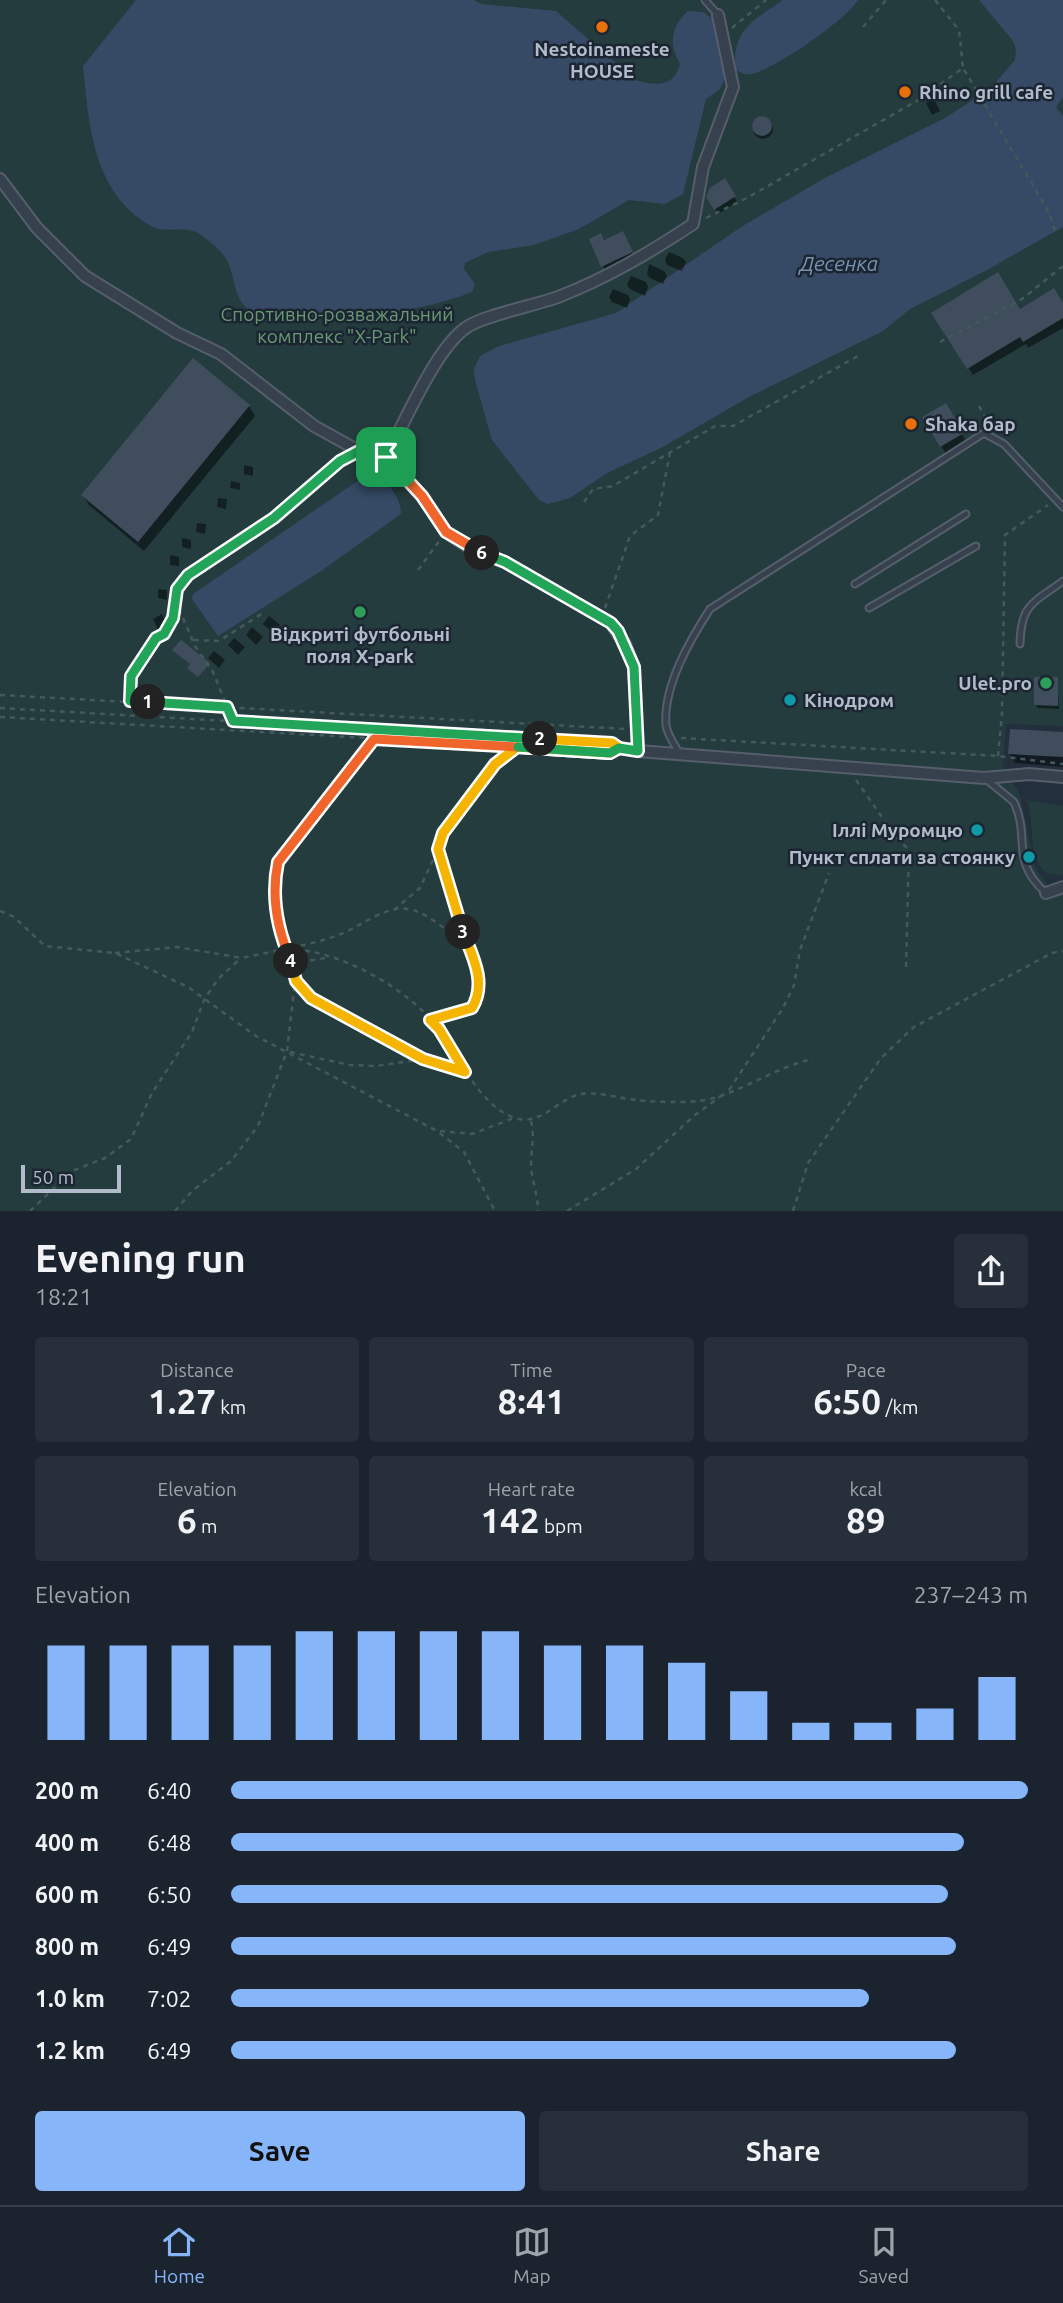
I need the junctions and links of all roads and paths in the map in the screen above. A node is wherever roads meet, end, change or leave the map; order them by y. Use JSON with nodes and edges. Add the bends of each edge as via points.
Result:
{"nodes":[{"id":1,"x":705,"y":0,"type":"edge"},
{"id":2,"x":766,"y":0,"type":"edge"},
{"id":3,"x":886,"y":0,"type":"edge"},
{"id":4,"x":935,"y":0,"type":"edge"},
{"id":5,"x":719,"y":15,"type":"joint"},
{"id":6,"x":863,"y":27,"type":"dead end"},
{"id":7,"x":724,"y":34,"type":"junction"},
{"id":8,"x":963,"y":68,"type":"junction"},
{"id":9,"x":0,"y":179,"type":"edge"},
{"id":10,"x":693,"y":224,"type":"junction"},
{"id":11,"x":1055,"y":231,"type":"dead end"},
{"id":12,"x":1063,"y":266,"type":"edge"},
{"id":13,"x":940,"y":342,"type":"dead end"},
{"id":14,"x":858,"y":356,"type":"dead end"},
{"id":15,"x":979,"y":405,"type":"dead end"},
{"id":16,"x":984,"y":433,"type":"junction"},
{"id":17,"x":359,"y":451,"type":"junction"},
{"id":18,"x":670,"y":452,"type":"junction"},
{"id":19,"x":386,"y":457,"type":"junction"},
{"id":20,"x":1056,"y":499,"type":"junction"},
{"id":21,"x":584,"y":502,"type":"dead end"},
{"id":22,"x":1063,"y":507,"type":"edge"},
{"id":23,"x":965,"y":514,"type":"dead end"},
{"id":24,"x":446,"y":532,"type":"junction"},
{"id":25,"x":976,"y":546,"type":"dead end"},
{"id":26,"x":418,"y":570,"type":"dead end"},
{"id":27,"x":1063,"y":581,"type":"edge"},
{"id":28,"x":855,"y":584,"type":"dead end"},
{"id":29,"x":176,"y":602,"type":"junction"},
{"id":30,"x":869,"y":608,"type":"dead end"},
{"id":31,"x":263,"y":613,"type":"dead end"},
{"id":32,"x":602,"y":618,"type":"junction"},
{"id":33,"x":193,"y":640,"type":"junction"},
{"id":34,"x":1020,"y":644,"type":"dead end"},
{"id":35,"x":0,"y":695,"type":"edge"},
{"id":36,"x":130,"y":701,"type":"junction"},
{"id":37,"x":227,"y":707,"type":"junction"},
{"id":38,"x":0,"y":708,"type":"edge"},
{"id":39,"x":0,"y":717,"type":"edge"},
{"id":40,"x":233,"y":721,"type":"junction"},
{"id":41,"x":628,"y":730,"type":"dead end"},
{"id":42,"x":671,"y":737,"type":"junction"},
{"id":43,"x":374,"y":739,"type":"junction"},
{"id":44,"x":517,"y":747,"type":"junction"},
{"id":45,"x":619,"y":748,"type":"junction"},
{"id":46,"x":638,"y":751,"type":"junction"},
{"id":47,"x":680,"y":754,"type":"junction"},
{"id":48,"x":998,"y":756,"type":"junction"},
{"id":49,"x":1063,"y":764,"type":"edge"},
{"id":50,"x":848,"y":769,"type":"junction"},
{"id":51,"x":1063,"y":777,"type":"edge"},
{"id":52,"x":984,"y":778,"type":"junction"},
{"id":53,"x":438,"y":849,"type":"junction"},
{"id":54,"x":829,"y":873,"type":"dead end"},
{"id":55,"x":1063,"y":887,"type":"edge"},
{"id":56,"x":1046,"y":893,"type":"joint"},
{"id":57,"x":394,"y":910,"type":"junction"},
{"id":58,"x":0,"y":911,"type":"edge"},
{"id":59,"x":465,"y":938,"type":"junction"},
{"id":60,"x":285,"y":949,"type":"junction"},
{"id":61,"x":1063,"y":951,"type":"edge"},
{"id":62,"x":115,"y":953,"type":"junction"},
{"id":63,"x":242,"y":958,"type":"junction"},
{"id":64,"x":330,"y":958,"type":"junction"},
{"id":65,"x":906,"y":968,"type":"dead end"},
{"id":66,"x":296,"y":972,"type":"junction"},
{"id":67,"x":204,"y":1000,"type":"junction"},
{"id":68,"x":430,"y":1020,"type":"junction"},
{"id":69,"x":287,"y":1051,"type":"junction"},
{"id":70,"x":423,"y":1059,"type":"junction"},
{"id":71,"x":813,"y":1059,"type":"dead end"},
{"id":72,"x":465,"y":1072,"type":"junction"},
{"id":73,"x":729,"y":1091,"type":"junction"},
{"id":74,"x":514,"y":1118,"type":"junction"},
{"id":75,"x":531,"y":1121,"type":"junction"},
{"id":76,"x":437,"y":1131,"type":"junction"},
{"id":77,"x":30,"y":1211,"type":"edge"},
{"id":78,"x":175,"y":1211,"type":"edge"},
{"id":79,"x":495,"y":1211,"type":"edge"},
{"id":80,"x":538,"y":1211,"type":"edge"},
{"id":81,"x":567,"y":1211,"type":"edge"},
{"id":82,"x":793,"y":1211,"type":"edge"}],
"edges":[{"from":1,"to":5,"type":"lane"},
{"from":2,"to":7,"type":"path"},
{"from":3,"to":6,"type":"path"},
{"from":4,"to":8,"type":"path","via":[[959,30]]},
{"from":5,"to":7,"type":"street"},
{"from":7,"to":10,"type":"street","via":[[733,87],[702,167]]},
{"from":8,"to":10,"type":"path","via":[[920,99]]},
{"from":8,"to":11,"type":"path"},
{"from":9,"to":17,"type":"street","via":[[37,228],[85,276],[220,354],[314,426]]},
{"from":10,"to":19,"type":"street","via":[[604,279],[467,326],[441,355]]},
{"from":12,"to":13,"type":"path","via":[[1022,299]]},
{"from":14,"to":18,"type":"path","via":[[733,426],[715,426]]},
{"from":15,"to":16,"type":"path","via":[[987,421]]},
{"from":16,"to":20,"type":"lane","via":[[1004,444]]},
{"from":16,"to":42,"type":"lane","via":[[710,609],[683,651],[666,725]]},
{"from":17,"to":19,"type":"street"},
{"from":17,"to":29,"type":"path","via":[[340,461],[274,518],[188,575],[177,589]]},
{"from":18,"to":21,"type":"path","via":[[613,486],[593,489]]},
{"from":18,"to":32,"type":"path","via":[[659,515],[630,536]]},
{"from":19,"to":24,"type":"street","via":[[422,496]]},
{"from":20,"to":22,"type":"lane"},
{"from":20,"to":48,"type":"path","via":[[1005,535]]},
{"from":23,"to":28,"type":"lane"},
{"from":24,"to":26,"type":"path"},
{"from":24,"to":32,"type":"street"},
{"from":25,"to":30,"type":"lane"},
{"from":27,"to":34,"type":"lane","via":[[1021,617]]},
{"from":29,"to":33,"type":"path"},
{"from":29,"to":36,"type":"path","via":[[164,634],[156,638],[131,676]]},
{"from":31,"to":33,"type":"path","via":[[219,641]]},
{"from":32,"to":46,"type":"street","via":[[618,631],[634,667]]},
{"from":33,"to":37,"type":"path"},
{"from":35,"to":36,"type":"path"},
{"from":36,"to":37,"type":"path"},
{"from":37,"to":40,"type":"path"},
{"from":37,"to":41,"type":"path"},
{"from":38,"to":40,"type":"path"},
{"from":39,"to":43,"type":"path"},
{"from":40,"to":45,"type":"path","via":[[612,743]]},
{"from":42,"to":47,"type":"lane"},
{"from":42,"to":48,"type":"path"},
{"from":43,"to":44,"type":"path"},
{"from":43,"to":60,"type":"path","via":[[278,862],[275,905]]},
{"from":44,"to":45,"type":"path","via":[[610,753]]},
{"from":44,"to":53,"type":"path","via":[[495,764],[443,833]]},
{"from":45,"to":46,"type":"lane"},
{"from":46,"to":47,"type":"street"},
{"from":47,"to":50,"type":"street"},
{"from":48,"to":49,"type":"path"},
{"from":50,"to":52,"type":"street"},
{"from":50,"to":65,"type":"path","via":[[909,850]]},
{"from":51,"to":52,"type":"street"},
{"from":52,"to":56,"type":"lane","via":[[1014,803],[1023,860],[1033,881]]},
{"from":53,"to":57,"type":"path","via":[[420,888]]},
{"from":53,"to":59,"type":"path"},
{"from":54,"to":73,"type":"path","via":[[800,950],[789,997]]},
{"from":55,"to":56,"type":"street"},
{"from":57,"to":59,"type":"path","via":[[421,913]]},
{"from":57,"to":60,"type":"path","via":[[339,935]]},
{"from":58,"to":62,"type":"path","via":[[14,917],[44,946]]},
{"from":59,"to":68,"type":"path","via":[[480,980],[478,999],[472,1008]]},
{"from":60,"to":63,"type":"path"},
{"from":60,"to":64,"type":"path"},
{"from":60,"to":66,"type":"path"},
{"from":61,"to":82,"type":"path","via":[[914,1027],[881,1058],[808,1163]]},
{"from":62,"to":63,"type":"path","via":[[177,947]]},
{"from":62,"to":67,"type":"path","via":[[188,987]]},
{"from":63,"to":67,"type":"path","via":[[218,979]]},
{"from":64,"to":66,"type":"path","via":[[313,957],[302,962]]},
{"from":64,"to":68,"type":"path","via":[[381,978]]},
{"from":66,"to":69,"type":"path"},
{"from":66,"to":70,"type":"path","via":[[296,981],[311,998]]},
{"from":67,"to":69,"type":"path"},
{"from":67,"to":77,"type":"path","via":[[192,1032],[152,1093],[131,1139],[105,1158],[72,1171]]},
{"from":68,"to":72,"type":"path"},
{"from":69,"to":70,"type":"path","via":[[363,1066]]},
{"from":69,"to":76,"type":"path"},
{"from":69,"to":78,"type":"path","via":[[258,1126],[231,1161],[192,1191]]},
{"from":70,"to":72,"type":"path"},
{"from":71,"to":73,"type":"path","via":[[790,1064]]},
{"from":72,"to":74,"type":"path","via":[[495,1105]]},
{"from":73,"to":75,"type":"path","via":[[700,1101],[639,1101],[579,1094]]},
{"from":73,"to":81,"type":"path","via":[[636,1168]]},
{"from":74,"to":75,"type":"path"},
{"from":74,"to":76,"type":"path","via":[[472,1134]]},
{"from":75,"to":80,"type":"path","via":[[531,1167]]},
{"from":76,"to":79,"type":"path","via":[[464,1152]]}]}
